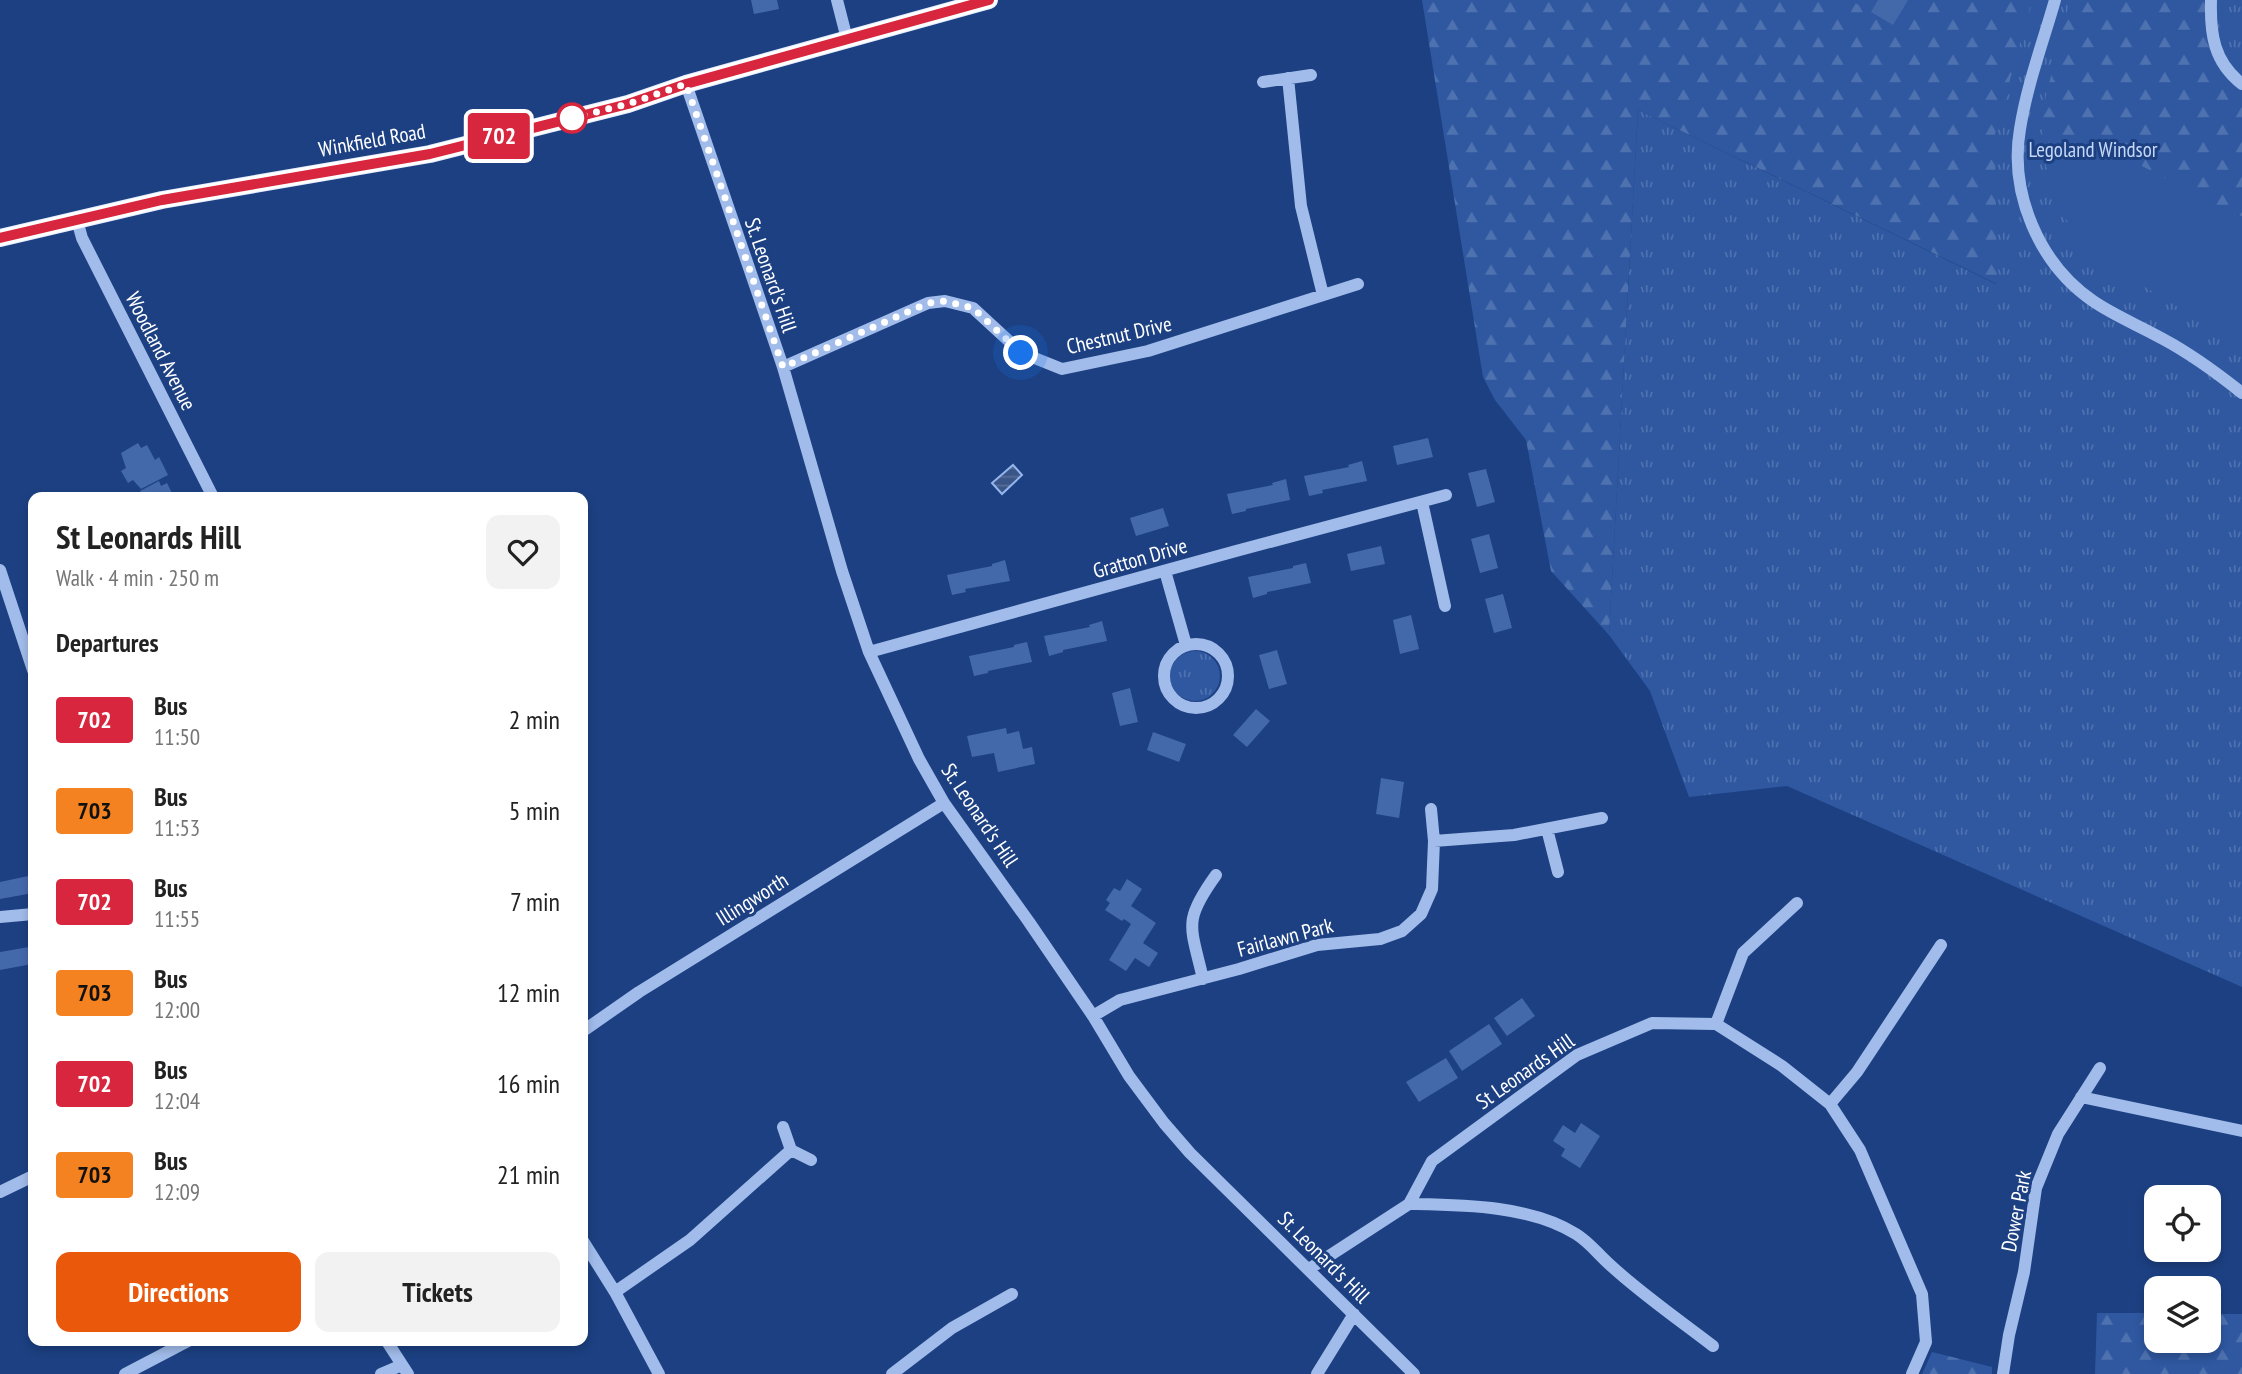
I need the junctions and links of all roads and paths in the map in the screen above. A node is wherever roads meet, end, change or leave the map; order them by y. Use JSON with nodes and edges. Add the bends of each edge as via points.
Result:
{"nodes":[{"id":1,"x":837,"y":0,"type":"edge"},
{"id":2,"x":989,"y":0,"type":"edge"},
{"id":3,"x":2055,"y":0,"type":"edge"},
{"id":4,"x":2211,"y":0,"type":"edge"},
{"id":5,"x":848,"y":40,"type":"junction"},
{"id":6,"x":1311,"y":75,"type":"dead end"},
{"id":7,"x":1288,"y":78,"type":"junction"},
{"id":8,"x":1263,"y":82,"type":"dead end"},
{"id":9,"x":686,"y":84,"type":"junction"},
{"id":10,"x":2242,"y":84,"type":"edge"},
{"id":11,"x":77,"y":220,"type":"junction"},
{"id":12,"x":0,"y":238,"type":"edge"},
{"id":13,"x":1358,"y":284,"type":"dead end"},
{"id":14,"x":1323,"y":295,"type":"junction"},
{"id":15,"x":783,"y":367,"type":"junction"},
{"id":16,"x":2242,"y":393,"type":"edge"},
{"id":17,"x":210,"y":492,"type":"edge"},
{"id":18,"x":1446,"y":495,"type":"dead end"},
{"id":19,"x":1422,"y":502,"type":"junction"},
{"id":20,"x":0,"y":570,"type":"edge"},
{"id":21,"x":1164,"y":571,"type":"junction"},
{"id":22,"x":1445,"y":606,"type":"dead end"},
{"id":23,"x":1186,"y":645,"type":"junction"},
{"id":24,"x":869,"y":653,"type":"junction"},
{"id":25,"x":28,"y":655,"type":"edge"},
{"id":26,"x":944,"y":803,"type":"junction"},
{"id":27,"x":1431,"y":809,"type":"dead end"},
{"id":28,"x":1602,"y":818,"type":"dead end"},
{"id":29,"x":1547,"y":829,"type":"junction"},
{"id":30,"x":1434,"y":841,"type":"junction"},
{"id":31,"x":1558,"y":872,"type":"dead end"},
{"id":32,"x":1216,"y":875,"type":"dead end"},
{"id":33,"x":1797,"y":903,"type":"dead end"},
{"id":34,"x":28,"y":914,"type":"edge"},
{"id":35,"x":0,"y":917,"type":"edge"},
{"id":36,"x":1941,"y":945,"type":"dead end"},
{"id":37,"x":1203,"y":979,"type":"junction"},
{"id":38,"x":1093,"y":1016,"type":"junction"},
{"id":39,"x":1716,"y":1024,"type":"junction"},
{"id":40,"x":588,"y":1028,"type":"edge"},
{"id":41,"x":2100,"y":1068,"type":"dead end"},
{"id":42,"x":2081,"y":1097,"type":"junction"},
{"id":43,"x":1830,"y":1104,"type":"junction"},
{"id":44,"x":783,"y":1127,"type":"dead end"},
{"id":45,"x":2242,"y":1131,"type":"edge"},
{"id":46,"x":791,"y":1150,"type":"junction"},
{"id":47,"x":811,"y":1160,"type":"dead end"},
{"id":48,"x":28,"y":1178,"type":"edge"},
{"id":49,"x":0,"y":1192,"type":"edge"},
{"id":50,"x":1409,"y":1204,"type":"junction"},
{"id":51,"x":588,"y":1249,"type":"edge"},
{"id":52,"x":1309,"y":1269,"type":"junction"},
{"id":53,"x":615,"y":1292,"type":"junction"},
{"id":54,"x":1012,"y":1294,"type":"dead end"},
{"id":55,"x":1354,"y":1314,"type":"junction"},
{"id":56,"x":179,"y":1346,"type":"edge"},
{"id":57,"x":390,"y":1346,"type":"edge"},
{"id":58,"x":1713,"y":1346,"type":"dead end"},
{"id":59,"x":405,"y":1369,"type":"edge"},
{"id":60,"x":125,"y":1374,"type":"edge"},
{"id":61,"x":381,"y":1374,"type":"edge"},
{"id":62,"x":659,"y":1374,"type":"edge"},
{"id":63,"x":892,"y":1374,"type":"edge"},
{"id":64,"x":1317,"y":1374,"type":"edge"},
{"id":65,"x":1413,"y":1374,"type":"edge"},
{"id":66,"x":1912,"y":1374,"type":"edge"},
{"id":67,"x":2003,"y":1374,"type":"edge"}],
"edges":[{"from":1,"to":5,"type":"street"},
{"from":2,"to":5,"type":"main road","name":"Winkfield Road"},
{"from":3,"to":16,"type":"street","via":[[2020,130],[2022,197],[2033,228],[2049,257],[2082,293],[2195,358]]},
{"from":4,"to":10,"type":"street","via":[[2217,54],[2227,72]]},
{"from":5,"to":9,"type":"main road","name":"Winkfield Road"},
{"from":6,"to":7,"type":"street"},
{"from":7,"to":8,"type":"street"},
{"from":7,"to":14,"type":"street","via":[[1301,206]]},
{"from":9,"to":11,"type":"main road","name":"Winkfield Road","via":[[628,104],[430,154],[162,200]]},
{"from":9,"to":15,"type":"street","name":"St. Leonard's Hill"},
{"from":11,"to":12,"type":"main road","name":"Winkfield Road"},
{"from":11,"to":17,"type":"street","name":"Woodland Avenue"},
{"from":13,"to":14,"type":"street","name":"Chestnut Drive"},
{"from":14,"to":15,"type":"street","name":"Chestnut Drive","via":[[1148,351],[1062,369],[1021,353],[973,308],[945,301],[928,303]]},
{"from":15,"to":24,"type":"street","name":"St. Leonard's Hill"},
{"from":18,"to":19,"type":"street","name":"Gratton Drive"},
{"from":19,"to":21,"type":"street","name":"Gratton Drive"},
{"from":19,"to":22,"type":"street"},
{"from":20,"to":25,"type":"street"},
{"from":21,"to":23,"type":"street"},
{"from":21,"to":24,"type":"street","name":"Gratton Drive"},
{"from":23,"to":23,"type":"street","via":[[1217,652],[1227,670],[1224,692],[1201,709],[1178,703],[1163,677],[1177,650]]},
{"from":24,"to":26,"type":"street","name":"St. Leonard's Hill"},
{"from":26,"to":38,"type":"street","name":"St. Leonard's Hill"},
{"from":26,"to":40,"type":"street","name":"Illingworth"},
{"from":27,"to":30,"type":"street","name":"Fairlawn Park"},
{"from":28,"to":29,"type":"street"},
{"from":29,"to":30,"type":"street"},
{"from":29,"to":31,"type":"street"},
{"from":30,"to":37,"type":"street","name":"Fairlawn Park","via":[[1428,901],[1402,931],[1380,939],[1317,945]]},
{"from":32,"to":37,"type":"street","via":[[1191,919]]},
{"from":33,"to":39,"type":"street","via":[[1743,953]]},
{"from":34,"to":35,"type":"street"},
{"from":36,"to":43,"type":"street","via":[[1857,1072]]},
{"from":37,"to":38,"type":"street","name":"Fairlawn Park","via":[[1120,1000]]},
{"from":38,"to":52,"type":"street","name":"St. Leonard's Hill","via":[[1164,1123]]},
{"from":39,"to":43,"type":"street","via":[[1782,1066]]},
{"from":39,"to":50,"type":"street","name":"St Leonards Hill","via":[[1652,1023],[1577,1055],[1432,1161]]},
{"from":41,"to":42,"type":"street","name":"Dower Park"},
{"from":42,"to":45,"type":"street"},
{"from":42,"to":67,"type":"street","name":"Dower Park","via":[[2058,1134],[2036,1188]]},
{"from":43,"to":66,"type":"street","via":[[1860,1150],[1922,1294],[1926,1342]]},
{"from":44,"to":46,"type":"street"},
{"from":46,"to":47,"type":"street"},
{"from":46,"to":53,"type":"street","via":[[690,1240]]},
{"from":48,"to":49,"type":"street"},
{"from":50,"to":52,"type":"street","name":"St Leonards Hill"},
{"from":50,"to":58,"type":"street","via":[[1481,1205],[1552,1223],[1582,1238],[1608,1264]]},
{"from":51,"to":53,"type":"street"},
{"from":52,"to":55,"type":"street","name":"St. Leonard's Hill"},
{"from":53,"to":62,"type":"street"},
{"from":54,"to":63,"type":"street","via":[[952,1328]]},
{"from":55,"to":64,"type":"street"},
{"from":55,"to":65,"type":"street","name":"St. Leonard's Hill"},
{"from":56,"to":60,"type":"street"},
{"from":57,"to":59,"type":"street"},
{"from":59,"to":61,"type":"street"}]}
